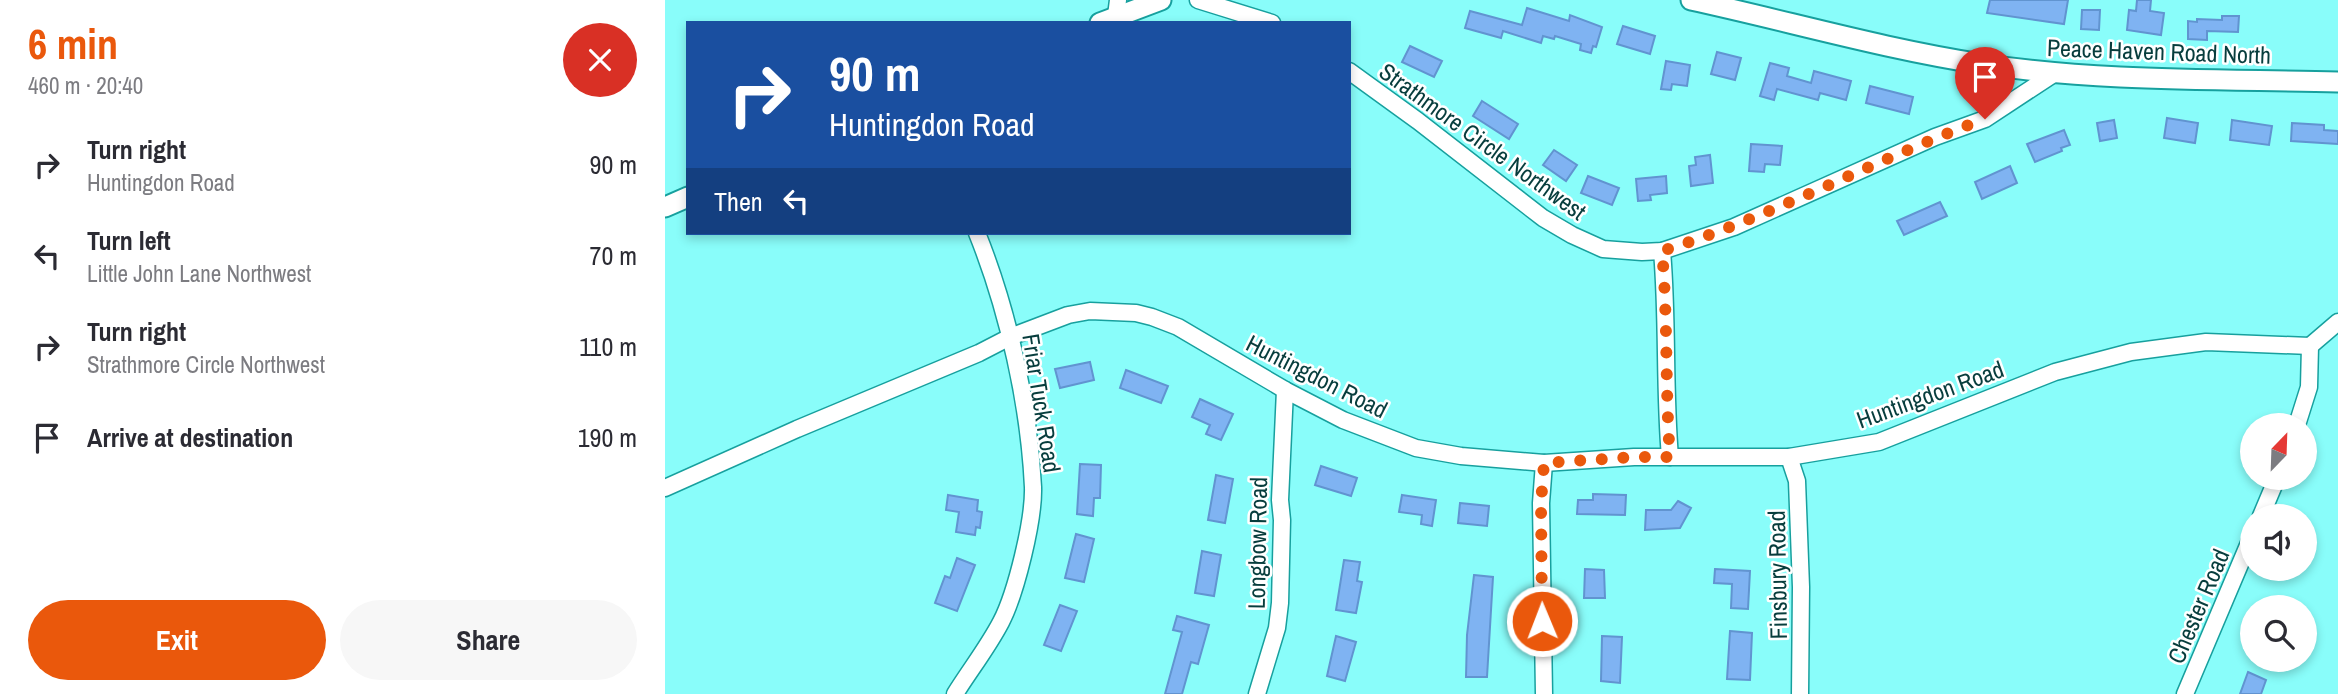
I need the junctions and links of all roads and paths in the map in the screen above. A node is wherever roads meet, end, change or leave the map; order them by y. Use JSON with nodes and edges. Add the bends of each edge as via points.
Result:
{"nodes":[{"id":1,"x":1161,"y":0,"type":"edge"},
{"id":2,"x":1198,"y":0,"type":"edge"},
{"id":3,"x":1692,"y":0,"type":"edge"},
{"id":4,"x":1111,"y":13,"type":"edge"},
{"id":5,"x":1266,"y":21,"type":"edge"},
{"id":6,"x":1351,"y":72,"type":"edge"},
{"id":7,"x":2055,"y":73,"type":"junction"},
{"id":8,"x":2338,"y":82,"type":"edge"},
{"id":9,"x":686,"y":198,"type":"edge"},
{"id":10,"x":665,"y":207,"type":"edge"},
{"id":11,"x":978,"y":235,"type":"edge"},
{"id":12,"x":1662,"y":251,"type":"junction"},
{"id":13,"x":2338,"y":321,"type":"edge"},
{"id":14,"x":1010,"y":337,"type":"junction"},
{"id":15,"x":2310,"y":346,"type":"junction"},
{"id":16,"x":1285,"y":390,"type":"junction"},
{"id":17,"x":2301,"y":413,"type":"edge"},
{"id":18,"x":1670,"y":457,"type":"junction"},
{"id":19,"x":1789,"y":457,"type":"junction"},
{"id":20,"x":1544,"y":463,"type":"junction"},
{"id":21,"x":665,"y":488,"type":"edge"},
{"id":22,"x":2240,"y":564,"type":"edge"},
{"id":23,"x":955,"y":694,"type":"edge"},
{"id":24,"x":1257,"y":694,"type":"edge"},
{"id":25,"x":1544,"y":694,"type":"edge"},
{"id":26,"x":1800,"y":694,"type":"edge"},
{"id":27,"x":2185,"y":694,"type":"edge"}],
"edges":[{"from":1,"to":4,"type":"main road"},
{"from":2,"to":5,"type":"street"},
{"from":3,"to":7,"type":"main road","name":"Peace Haven Road North","via":[[1935,55]]},
{"from":6,"to":12,"type":"street","name":"Strathmore Circle Northwest","via":[[1572,235],[1603,249]]},
{"from":7,"to":8,"type":"main road","name":"Peace Haven Road North"},
{"from":7,"to":12,"type":"street","name":"Strathmore Circle Northwest","via":[[1985,119],[1734,227]]},
{"from":9,"to":10,"type":"main road"},
{"from":11,"to":14,"type":"street","name":"Friar Tuck Road"},
{"from":12,"to":18,"type":"street"},
{"from":13,"to":15,"type":"street"},
{"from":14,"to":16,"type":"street","name":"Huntingdon Road","via":[[1079,312],[1136,313],[1178,327]]},
{"from":14,"to":21,"type":"street","name":"Huntingdon Road"},
{"from":14,"to":23,"type":"street","name":"Friar Tuck Road","via":[[1033,490],[1023,561],[1002,621]]},
{"from":15,"to":17,"type":"street","via":[[2309,387]]},
{"from":15,"to":19,"type":"street","name":"Huntingdon Road","via":[[2206,342],[2131,352],[2055,372],[1879,442]]},
{"from":16,"to":20,"type":"street","name":"Huntingdon Road","via":[[1343,420],[1416,448]]},
{"from":16,"to":24,"type":"street","name":"Longbow Road","via":[[1280,603]]},
{"from":18,"to":19,"type":"street","name":"Huntingdon Road"},
{"from":18,"to":20,"type":"street","name":"Huntingdon Road"},
{"from":19,"to":26,"type":"street","name":"Finsbury Road","via":[[1797,481]]},
{"from":20,"to":25,"type":"street"},
{"from":22,"to":27,"type":"street","name":"Chester Road"}]}
